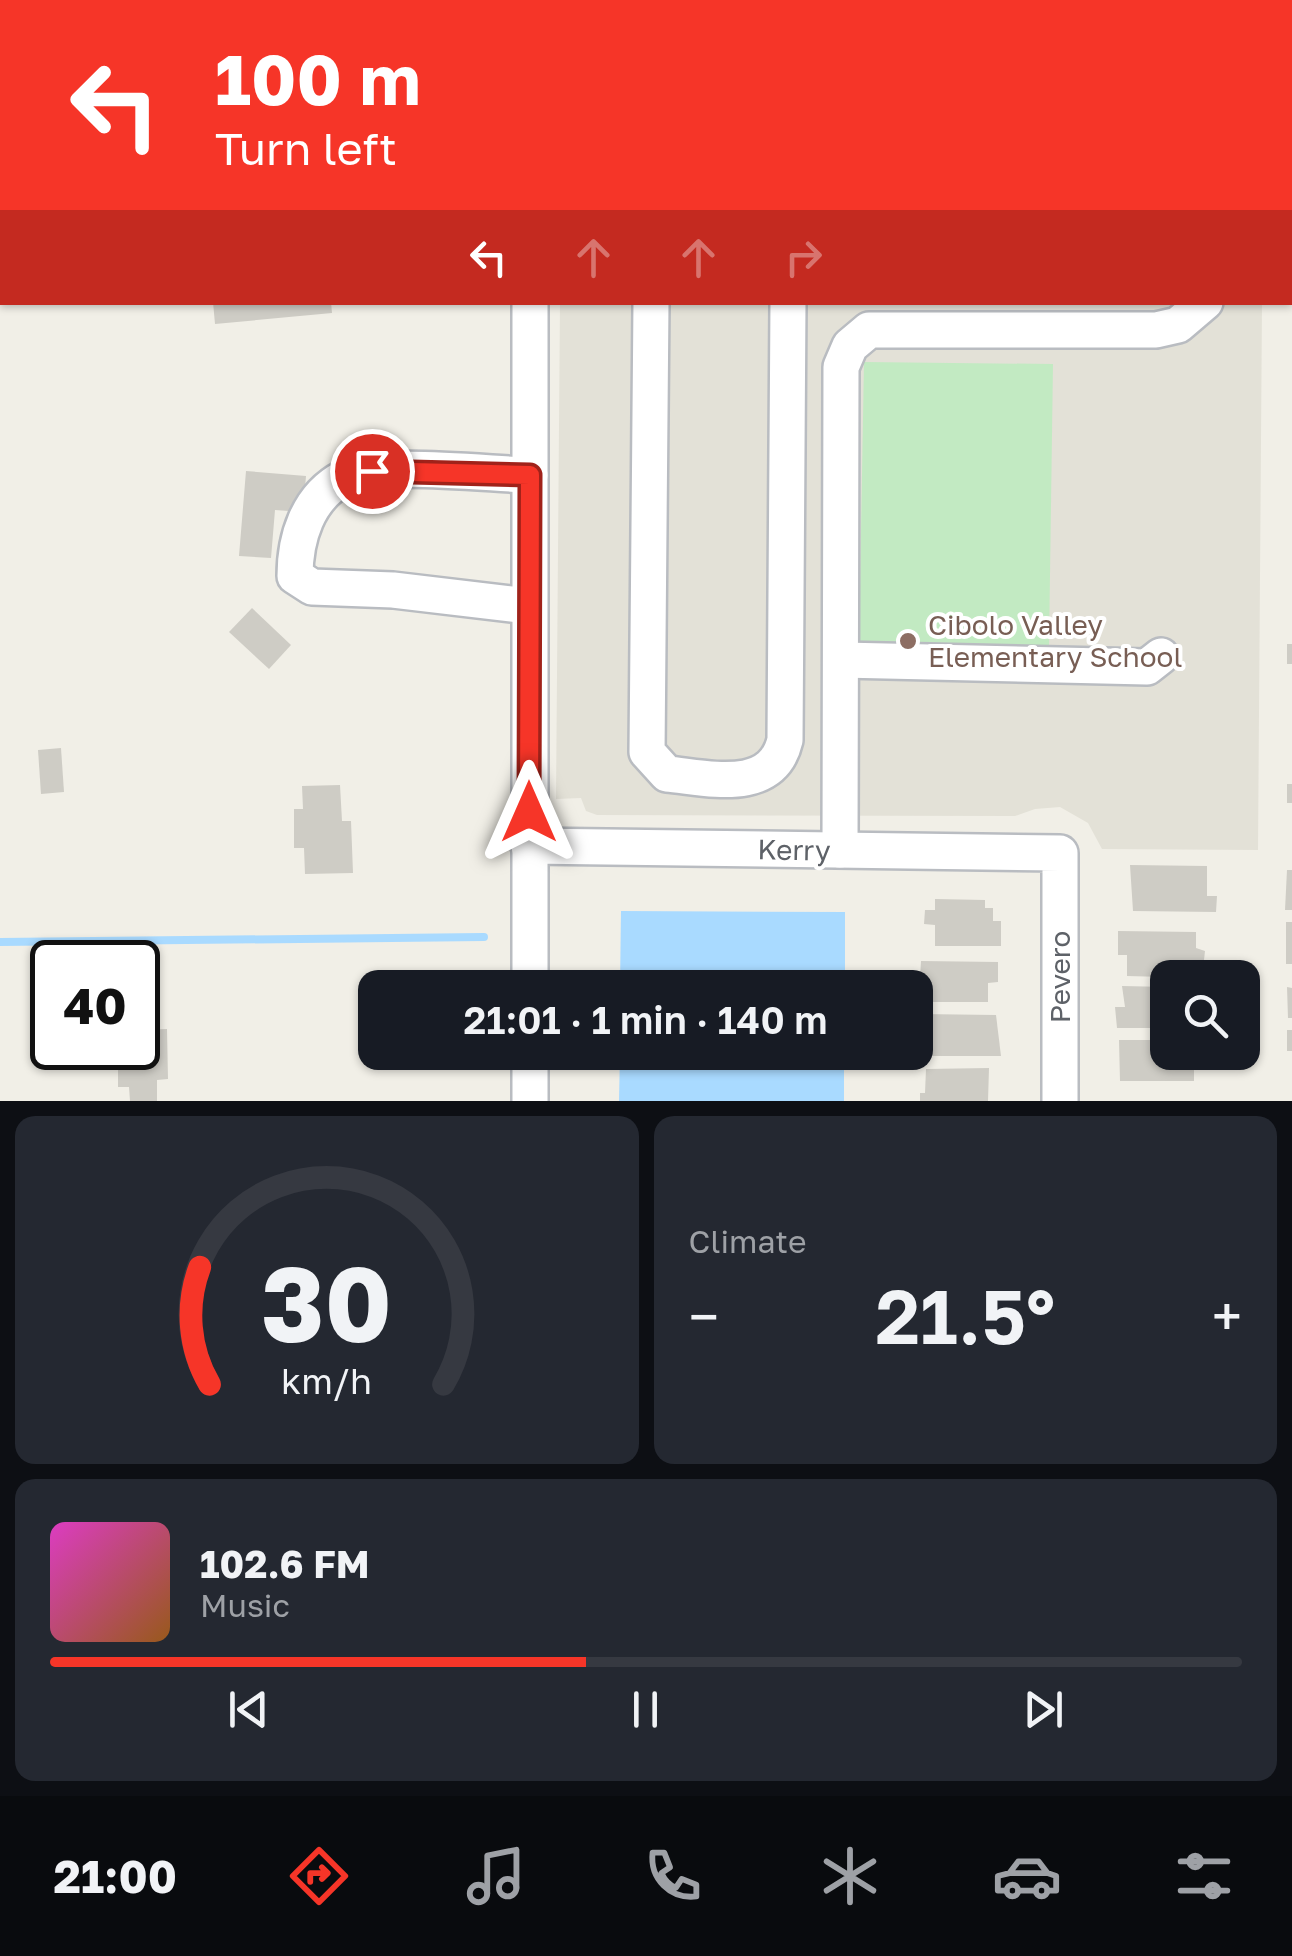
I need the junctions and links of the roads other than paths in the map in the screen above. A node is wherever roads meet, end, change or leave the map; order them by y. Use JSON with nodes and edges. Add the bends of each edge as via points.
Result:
{"nodes":[{"id":1,"x":530,"y":305,"type":"edge"},
{"id":2,"x":651,"y":305,"type":"edge"},
{"id":3,"x":788,"y":305,"type":"edge"},
{"id":4,"x":1201,"y":305,"type":"edge"},
{"id":5,"x":530,"y":475,"type":"junction"},
{"id":6,"x":529,"y":606,"type":"junction"},
{"id":7,"x":1161,"y":656,"type":"dead end"},
{"id":8,"x":842,"y":660,"type":"junction"},
{"id":9,"x":529,"y":846,"type":"junction"},
{"id":10,"x":840,"y":850,"type":"junction"},
{"id":11,"x":1060,"y":853,"type":"joint"},
{"id":12,"x":530,"y":970,"type":"edge"},
{"id":13,"x":530,"y":1070,"type":"edge"},
{"id":14,"x":530,"y":1101,"type":"edge"},
{"id":15,"x":1060,"y":1101,"type":"edge"}],
"edges":[{"from":1,"to":5,"type":"street"},
{"from":2,"to":3,"type":"street","via":[[646,752],[666,774],[735,779],[756,778],[770,768],[784,740]]},
{"from":4,"to":8,"type":"street","via":[[1178,325],[1156,330],[870,330],[850,346],[841,367]]},
{"from":5,"to":6,"type":"street"},
{"from":5,"to":6,"type":"street","via":[[372,471],[344,478],[307,516],[295,542],[294,576],[312,587]]},
{"from":6,"to":9,"type":"street"},
{"from":7,"to":8,"type":"street","via":[[1147,667]]},
{"from":8,"to":10,"type":"street"},
{"from":9,"to":10,"type":"street","name":"Kerry"},
{"from":9,"to":12,"type":"street"},
{"from":10,"to":11,"type":"street","name":"Kerry"},
{"from":11,"to":15,"type":"street","name":"Pevero"},
{"from":13,"to":14,"type":"street"}]}
